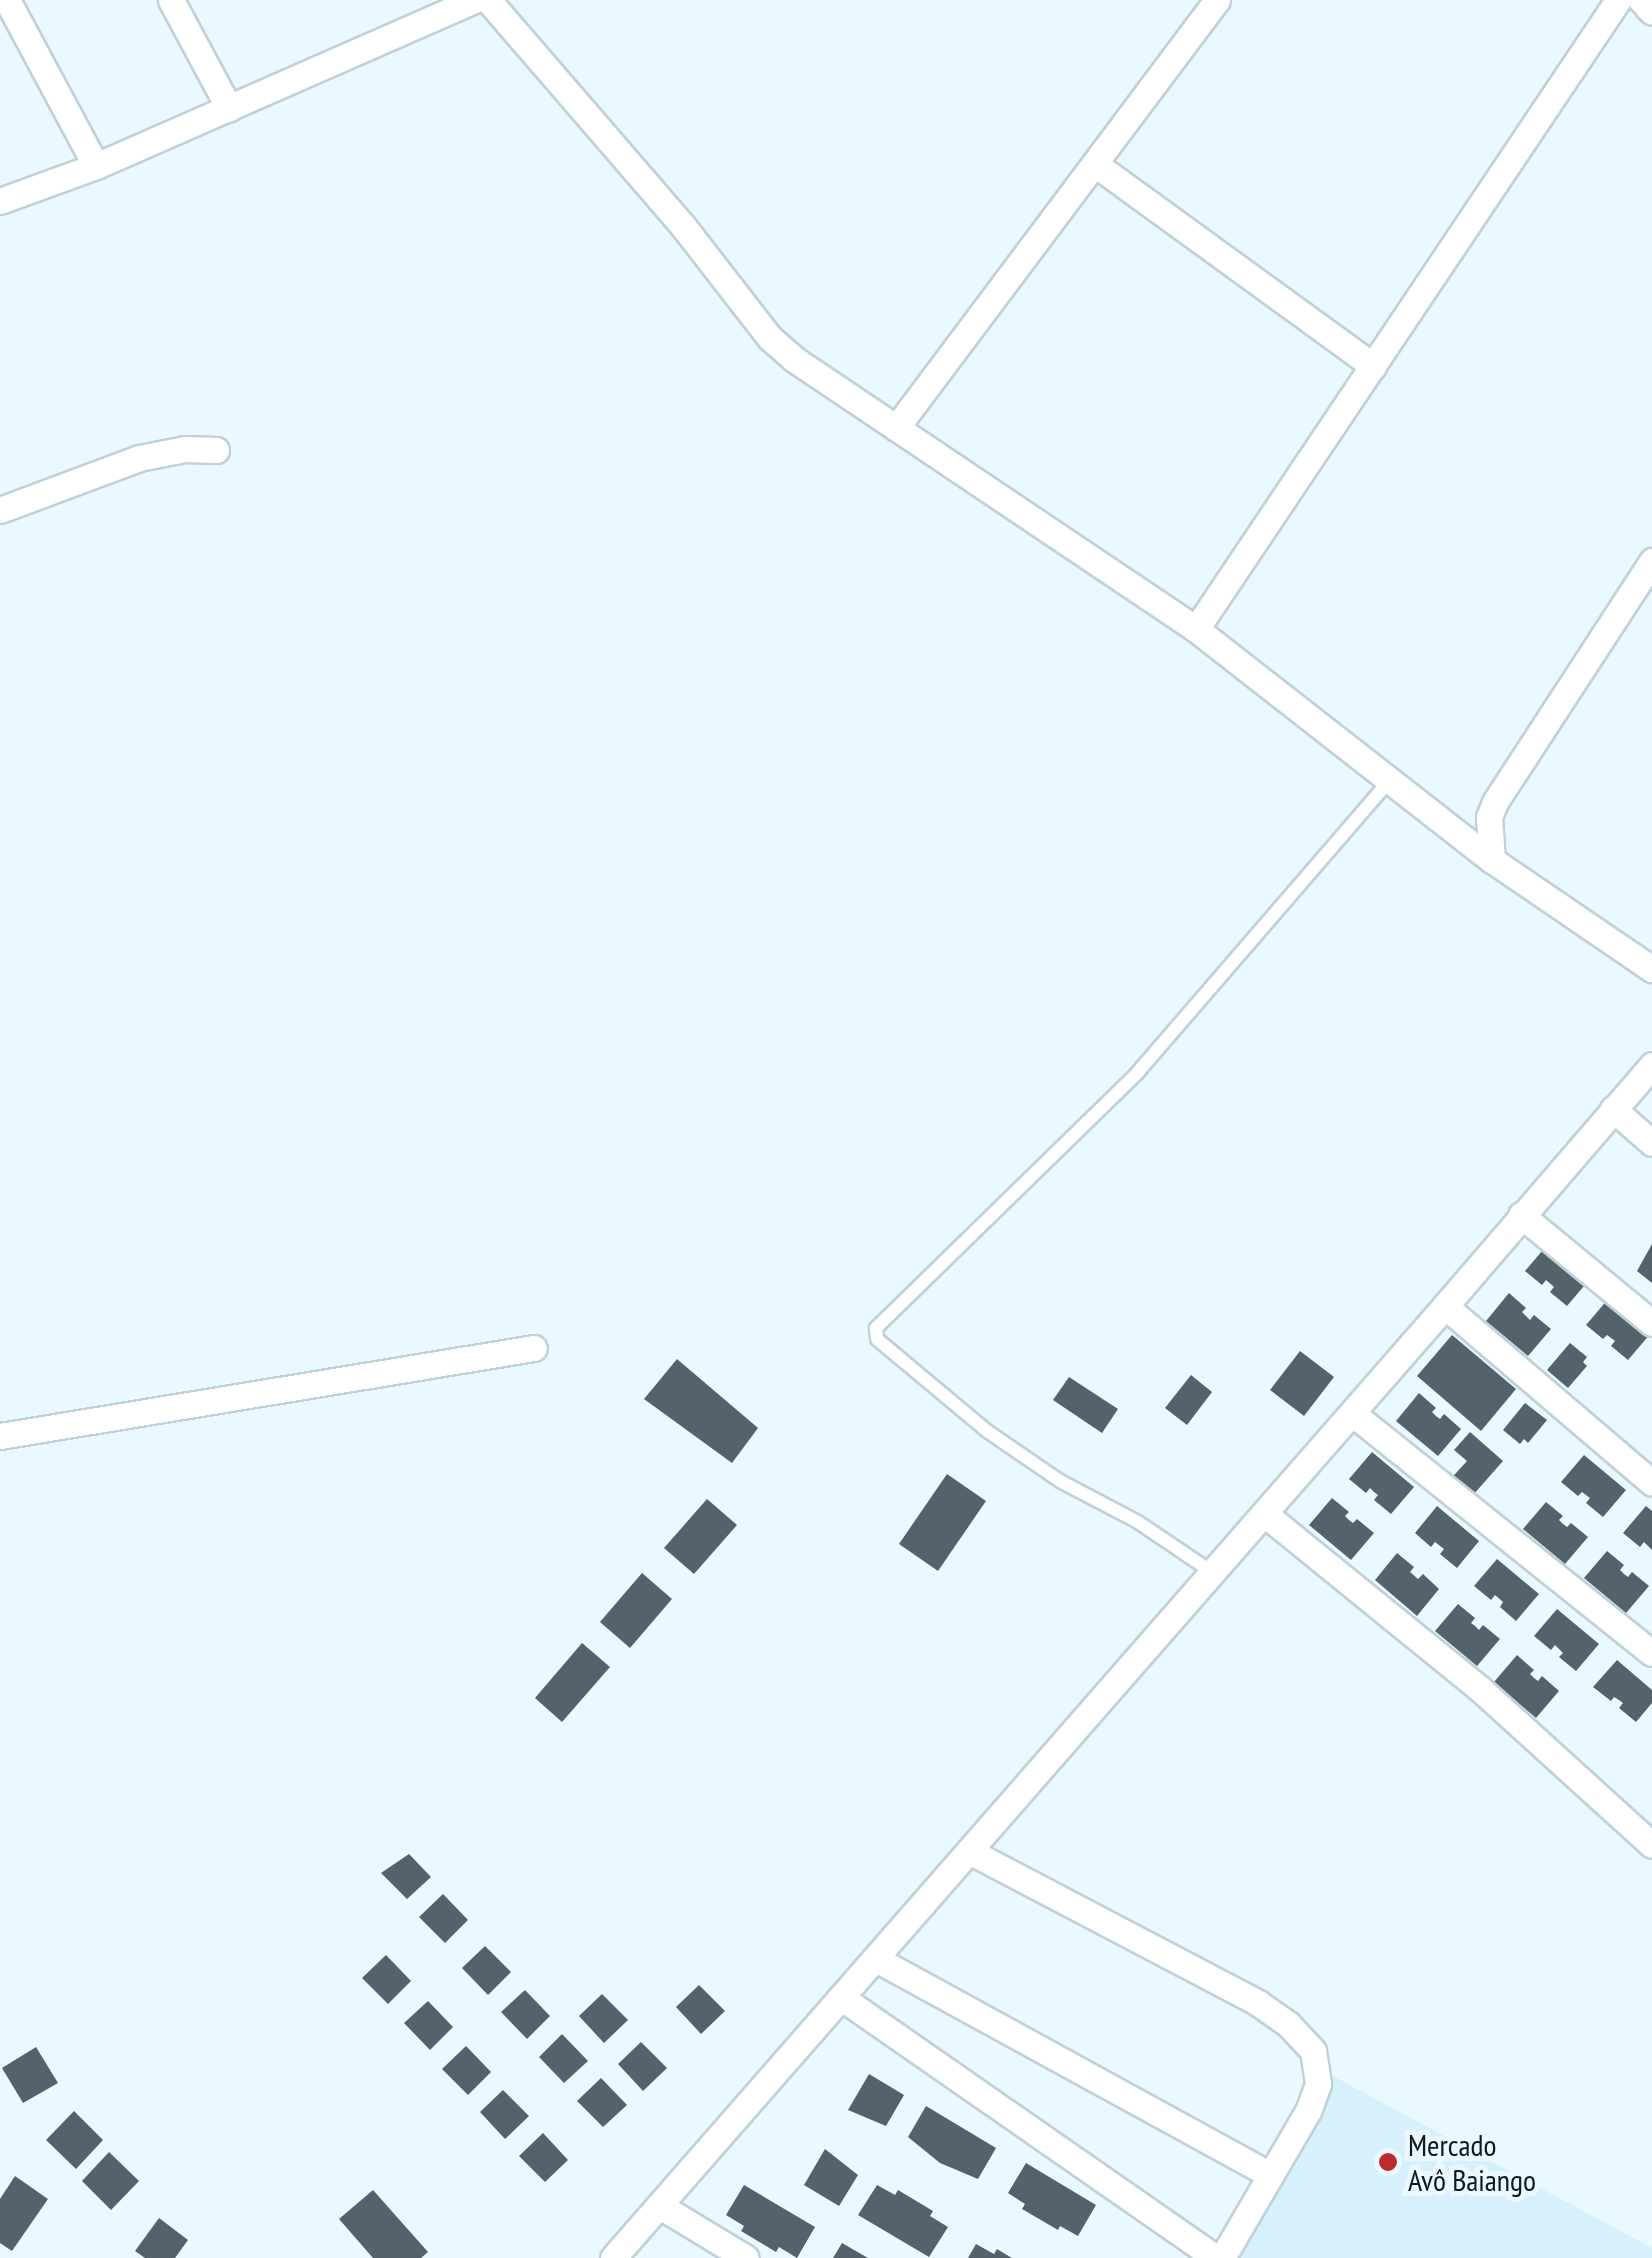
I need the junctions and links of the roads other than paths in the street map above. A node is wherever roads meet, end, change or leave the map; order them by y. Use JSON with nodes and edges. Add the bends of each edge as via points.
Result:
{"nodes":[{"id":1,"x":7,"y":0,"type":"edge"},
{"id":2,"x":171,"y":0,"type":"edge"},
{"id":3,"x":474,"y":0,"type":"edge"},
{"id":4,"x":488,"y":0,"type":"edge"},
{"id":5,"x":1217,"y":0,"type":"edge"},
{"id":6,"x":1618,"y":0,"type":"edge"},
{"id":7,"x":1641,"y":0,"type":"edge"},
{"id":8,"x":1652,"y":12,"type":"edge"},
{"id":9,"x":230,"y":108,"type":"junction"},
{"id":10,"x":1094,"y":164,"type":"junction"},
{"id":11,"x":96,"y":166,"type":"junction"},
{"id":12,"x":0,"y":201,"type":"edge"},
{"id":13,"x":1373,"y":366,"type":"junction"},
{"id":14,"x":896,"y":428,"type":"junction"},
{"id":15,"x":216,"y":450,"type":"dead end"},
{"id":16,"x":0,"y":510,"type":"edge"},
{"id":17,"x":1652,"y":561,"type":"edge"},
{"id":18,"x":1196,"y":630,"type":"junction"},
{"id":19,"x":1390,"y":780,"type":"junction"},
{"id":20,"x":1492,"y":860,"type":"junction"},
{"id":21,"x":1652,"y":969,"type":"edge"},
{"id":22,"x":1652,"y":1066,"type":"edge"},
{"id":23,"x":1613,"y":1109,"type":"junction"},
{"id":24,"x":1652,"y":1143,"type":"edge"},
{"id":25,"x":1521,"y":1215,"type":"junction"},
{"id":26,"x":1444,"y":1306,"type":"junction"},
{"id":27,"x":1652,"y":1323,"type":"edge"},
{"id":28,"x":534,"y":1348,"type":"dead end"},
{"id":29,"x":1352,"y":1413,"type":"junction"},
{"id":30,"x":0,"y":1436,"type":"edge"},
{"id":31,"x":1652,"y":1483,"type":"edge"},
{"id":32,"x":1266,"y":1515,"type":"junction"},
{"id":33,"x":1212,"y":1572,"type":"junction"},
{"id":34,"x":1652,"y":1653,"type":"edge"},
{"id":35,"x":1652,"y":1845,"type":"edge"},
{"id":36,"x":969,"y":1851,"type":"junction"},
{"id":37,"x":876,"y":1959,"type":"junction"},
{"id":38,"x":842,"y":1998,"type":"junction"},
{"id":39,"x":1271,"y":2175,"type":"junction"},
{"id":40,"x":660,"y":2206,"type":"junction"},
{"id":41,"x":613,"y":2258,"type":"edge"},
{"id":42,"x":746,"y":2258,"type":"edge"},
{"id":43,"x":1219,"y":2258,"type":"edge"}],
"edges":[{"from":1,"to":11,"type":"street"},
{"from":2,"to":9,"type":"street"},
{"from":3,"to":9,"type":"street"},
{"from":4,"to":14,"type":"street","via":[[770,338]]},
{"from":5,"to":10,"type":"street"},
{"from":6,"to":13,"type":"street"},
{"from":7,"to":8,"type":"street"},
{"from":9,"to":11,"type":"street"},
{"from":10,"to":13,"type":"street"},
{"from":10,"to":14,"type":"street"},
{"from":11,"to":12,"type":"street"},
{"from":13,"to":18,"type":"street"},
{"from":14,"to":18,"type":"street"},
{"from":15,"to":16,"type":"street","via":[[139,458]]},
{"from":17,"to":20,"type":"street","via":[[1495,802],[1489,817]]},
{"from":18,"to":19,"type":"street"},
{"from":19,"to":20,"type":"street"},
{"from":19,"to":33,"type":"lane","via":[[1138,1072],[876,1328],[877,1339],[987,1430]]},
{"from":20,"to":21,"type":"street"},
{"from":22,"to":23,"type":"street"},
{"from":23,"to":24,"type":"street"},
{"from":23,"to":25,"type":"street"},
{"from":25,"to":26,"type":"street"},
{"from":25,"to":27,"type":"street"},
{"from":26,"to":29,"type":"street"},
{"from":26,"to":31,"type":"street"},
{"from":28,"to":30,"type":"street"},
{"from":29,"to":32,"type":"street"},
{"from":29,"to":34,"type":"street"},
{"from":32,"to":33,"type":"street"},
{"from":32,"to":35,"type":"street","via":[[1480,1689]]},
{"from":33,"to":36,"type":"street"},
{"from":36,"to":37,"type":"street"},
{"from":36,"to":39,"type":"street","via":[[1258,2003],[1301,2038],[1313,2051],[1318,2084]]},
{"from":37,"to":38,"type":"street"},
{"from":37,"to":39,"type":"street"},
{"from":38,"to":40,"type":"street"},
{"from":38,"to":43,"type":"street"},
{"from":39,"to":43,"type":"street"},
{"from":40,"to":41,"type":"street"},
{"from":40,"to":42,"type":"street"}]}
